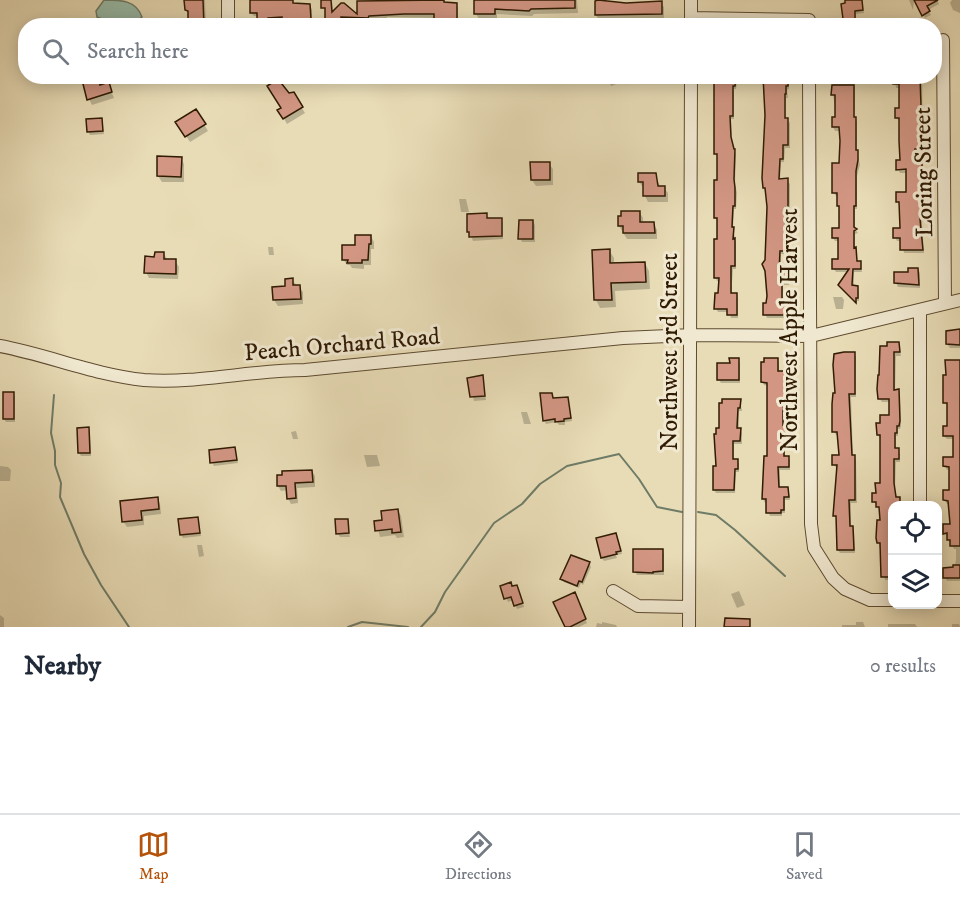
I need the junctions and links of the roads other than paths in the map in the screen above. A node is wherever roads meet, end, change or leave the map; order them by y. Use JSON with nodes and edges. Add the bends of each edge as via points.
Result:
{"nodes":[{"id":1,"x":228,"y":0,"type":"edge"},
{"id":2,"x":691,"y":0,"type":"edge"},
{"id":3,"x":228,"y":18,"type":"edge"},
{"id":4,"x":691,"y":18,"type":"edge"},
{"id":5,"x":943,"y":40,"type":"dead end"},
{"id":6,"x":691,"y":84,"type":"edge"},
{"id":7,"x":809,"y":84,"type":"edge"},
{"id":8,"x":960,"y":300,"type":"edge"},
{"id":9,"x":945,"y":303,"type":"junction"},
{"id":10,"x":920,"y":311,"type":"junction"},
{"id":11,"x":691,"y":335,"type":"junction"},
{"id":12,"x":811,"y":336,"type":"junction"},
{"id":13,"x":0,"y":346,"type":"edge"},
{"id":14,"x":920,"y":501,"type":"edge"},
{"id":15,"x":613,"y":591,"type":"dead end"},
{"id":16,"x":888,"y":600,"type":"edge"},
{"id":17,"x":942,"y":601,"type":"edge"},
{"id":18,"x":960,"y":601,"type":"edge"},
{"id":19,"x":689,"y":607,"type":"junction"},
{"id":20,"x":689,"y":627,"type":"edge"}],
"edges":[{"from":1,"to":3,"type":"street"},
{"from":2,"to":4,"type":"street"},
{"from":5,"to":9,"type":"street","name":"Loring Street"},
{"from":6,"to":11,"type":"street","name":"Northwest 3rd Street"},
{"from":7,"to":12,"type":"street","name":"Northwest Apple Harvest"},
{"from":8,"to":9,"type":"street","name":"Peach Orchard Road"},
{"from":9,"to":10,"type":"street","name":"Peach Orchard Road"},
{"from":10,"to":12,"type":"street","name":"Peach Orchard Road"},
{"from":10,"to":14,"type":"street"},
{"from":11,"to":12,"type":"street","name":"Peach Orchard Road"},
{"from":11,"to":13,"type":"street","name":"Peach Orchard Road","via":[[177,380],[143,380]]},
{"from":11,"to":19,"type":"street","name":"Northwest 3rd Street"},
{"from":12,"to":16,"type":"street","name":"Northwest Apple Harvest","via":[[814,548],[845,589],[870,600]]},
{"from":15,"to":19,"type":"street","via":[[638,606]]},
{"from":17,"to":18,"type":"street"},
{"from":19,"to":20,"type":"street","name":"Northwest 3rd Street"}]}
